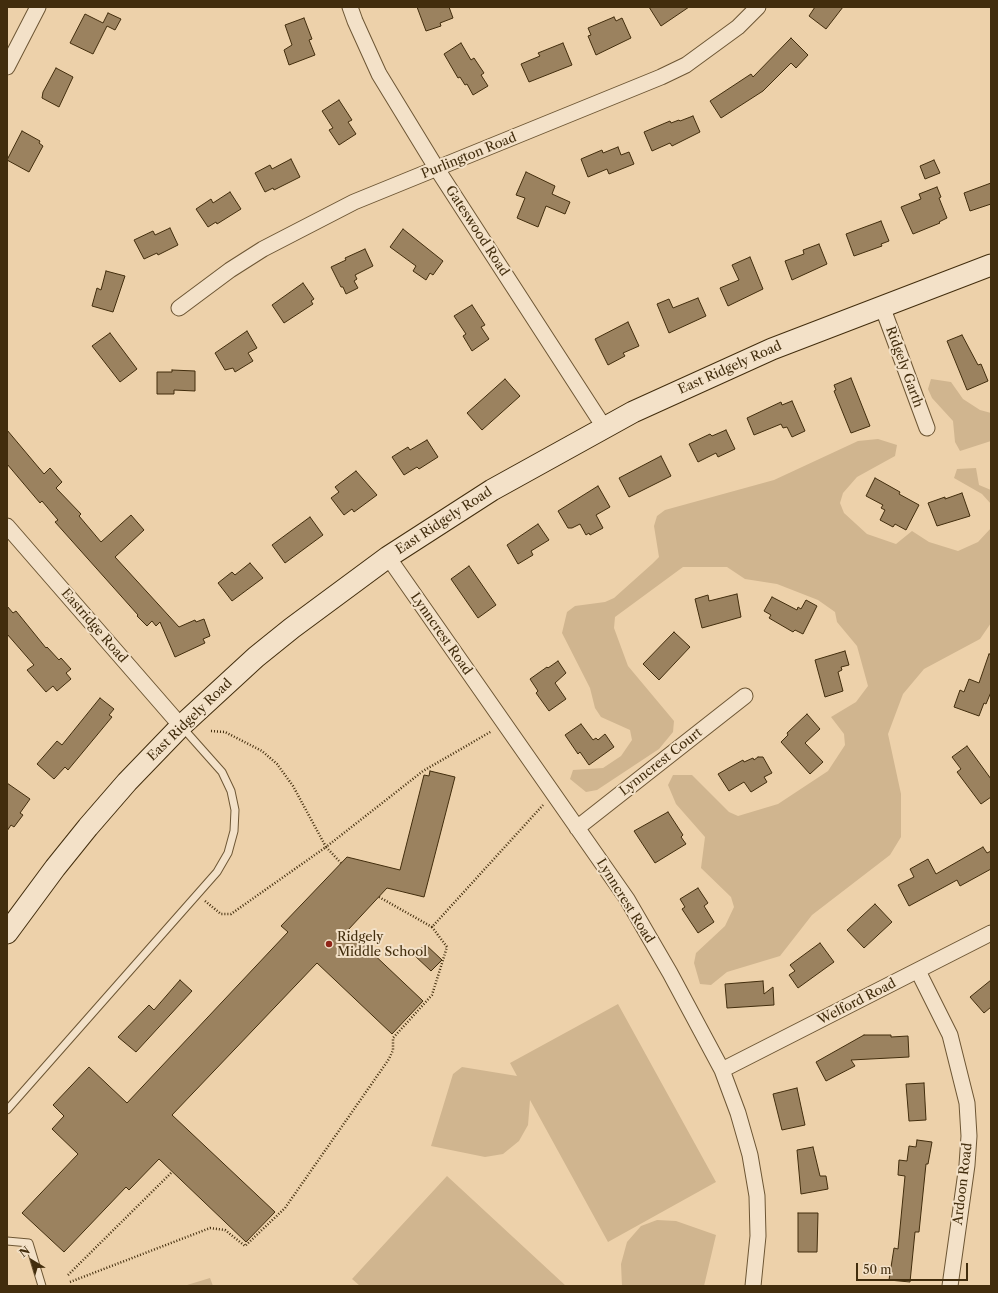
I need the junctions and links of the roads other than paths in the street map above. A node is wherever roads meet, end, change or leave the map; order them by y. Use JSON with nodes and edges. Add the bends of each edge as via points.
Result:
{"nodes":[{"id":1,"x":38,"y":7,"type":"edge"},
{"id":2,"x":350,"y":7,"type":"edge"},
{"id":3,"x":758,"y":7,"type":"edge"},
{"id":4,"x":7,"y":67,"type":"edge"},
{"id":5,"x":437,"y":169,"type":"junction"},
{"id":6,"x":991,"y":265,"type":"edge"},
{"id":7,"x":882,"y":306,"type":"junction"},
{"id":8,"x":179,"y":308,"type":"dead end"},
{"id":9,"x":604,"y":427,"type":"junction"},
{"id":10,"x":927,"y":428,"type":"dead end"},
{"id":11,"x":7,"y":526,"type":"edge"},
{"id":12,"x":388,"y":557,"type":"junction"},
{"id":13,"x":745,"y":696,"type":"dead end"},
{"id":14,"x":181,"y":726,"type":"junction"},
{"id":15,"x":577,"y":828,"type":"junction"},
{"id":16,"x":7,"y":933,"type":"edge"},
{"id":17,"x":991,"y":933,"type":"edge"},
{"id":18,"x":918,"y":971,"type":"junction"},
{"id":19,"x":722,"y":1070,"type":"junction"},
{"id":20,"x":7,"y":1110,"type":"edge"},
{"id":21,"x":7,"y":1241,"type":"edge"},
{"id":22,"x":42,"y":1286,"type":"edge"},
{"id":23,"x":753,"y":1286,"type":"edge"},
{"id":24,"x":950,"y":1286,"type":"edge"}],
"edges":[{"from":1,"to":4,"type":"street"},
{"from":2,"to":5,"type":"street","name":"Gateswood Road","via":[[379,74]]},
{"from":3,"to":5,"type":"street","name":"Purlington Road","via":[[712,47],[667,74]]},
{"from":5,"to":8,"type":"street","name":"Purlington Road","via":[[354,202],[290,234],[230,270]]},
{"from":5,"to":9,"type":"street","name":"Gateswood Road"},
{"from":6,"to":7,"type":"street","name":"East Ridgely Road"},
{"from":7,"to":9,"type":"street","name":"East Ridgely Road","via":[[731,367]]},
{"from":7,"to":10,"type":"street","name":"Ridgely Garth"},
{"from":9,"to":12,"type":"street","name":"East Ridgely Road","via":[[492,490]]},
{"from":11,"to":14,"type":"street","name":"Eastridge Road"},
{"from":12,"to":14,"type":"street","name":"East Ridgely Road","via":[[256,657]]},
{"from":12,"to":15,"type":"street","name":"Lynncrest Road"},
{"from":13,"to":15,"type":"street","name":"Lynncrest Court"},
{"from":14,"to":16,"type":"street","name":"East Ridgely Road","via":[[88,827]]},
{"from":14,"to":20,"type":"lane","via":[[222,772],[231,791],[235,824],[228,853],[217,872]]},
{"from":15,"to":19,"type":"street","name":"Lynncrest Road","via":[[627,899]]},
{"from":17,"to":18,"type":"street","name":"Welford Road"},
{"from":18,"to":19,"type":"street","name":"Welford Road"},
{"from":18,"to":24,"type":"street","name":"Ardoon Road","via":[[950,1035],[966,1103],[968,1165]]},
{"from":19,"to":23,"type":"street","name":"Lynncrest Road","via":[[746,1141],[758,1196],[758,1236]]},
{"from":21,"to":22,"type":"lane","via":[[29,1243]]}]}
